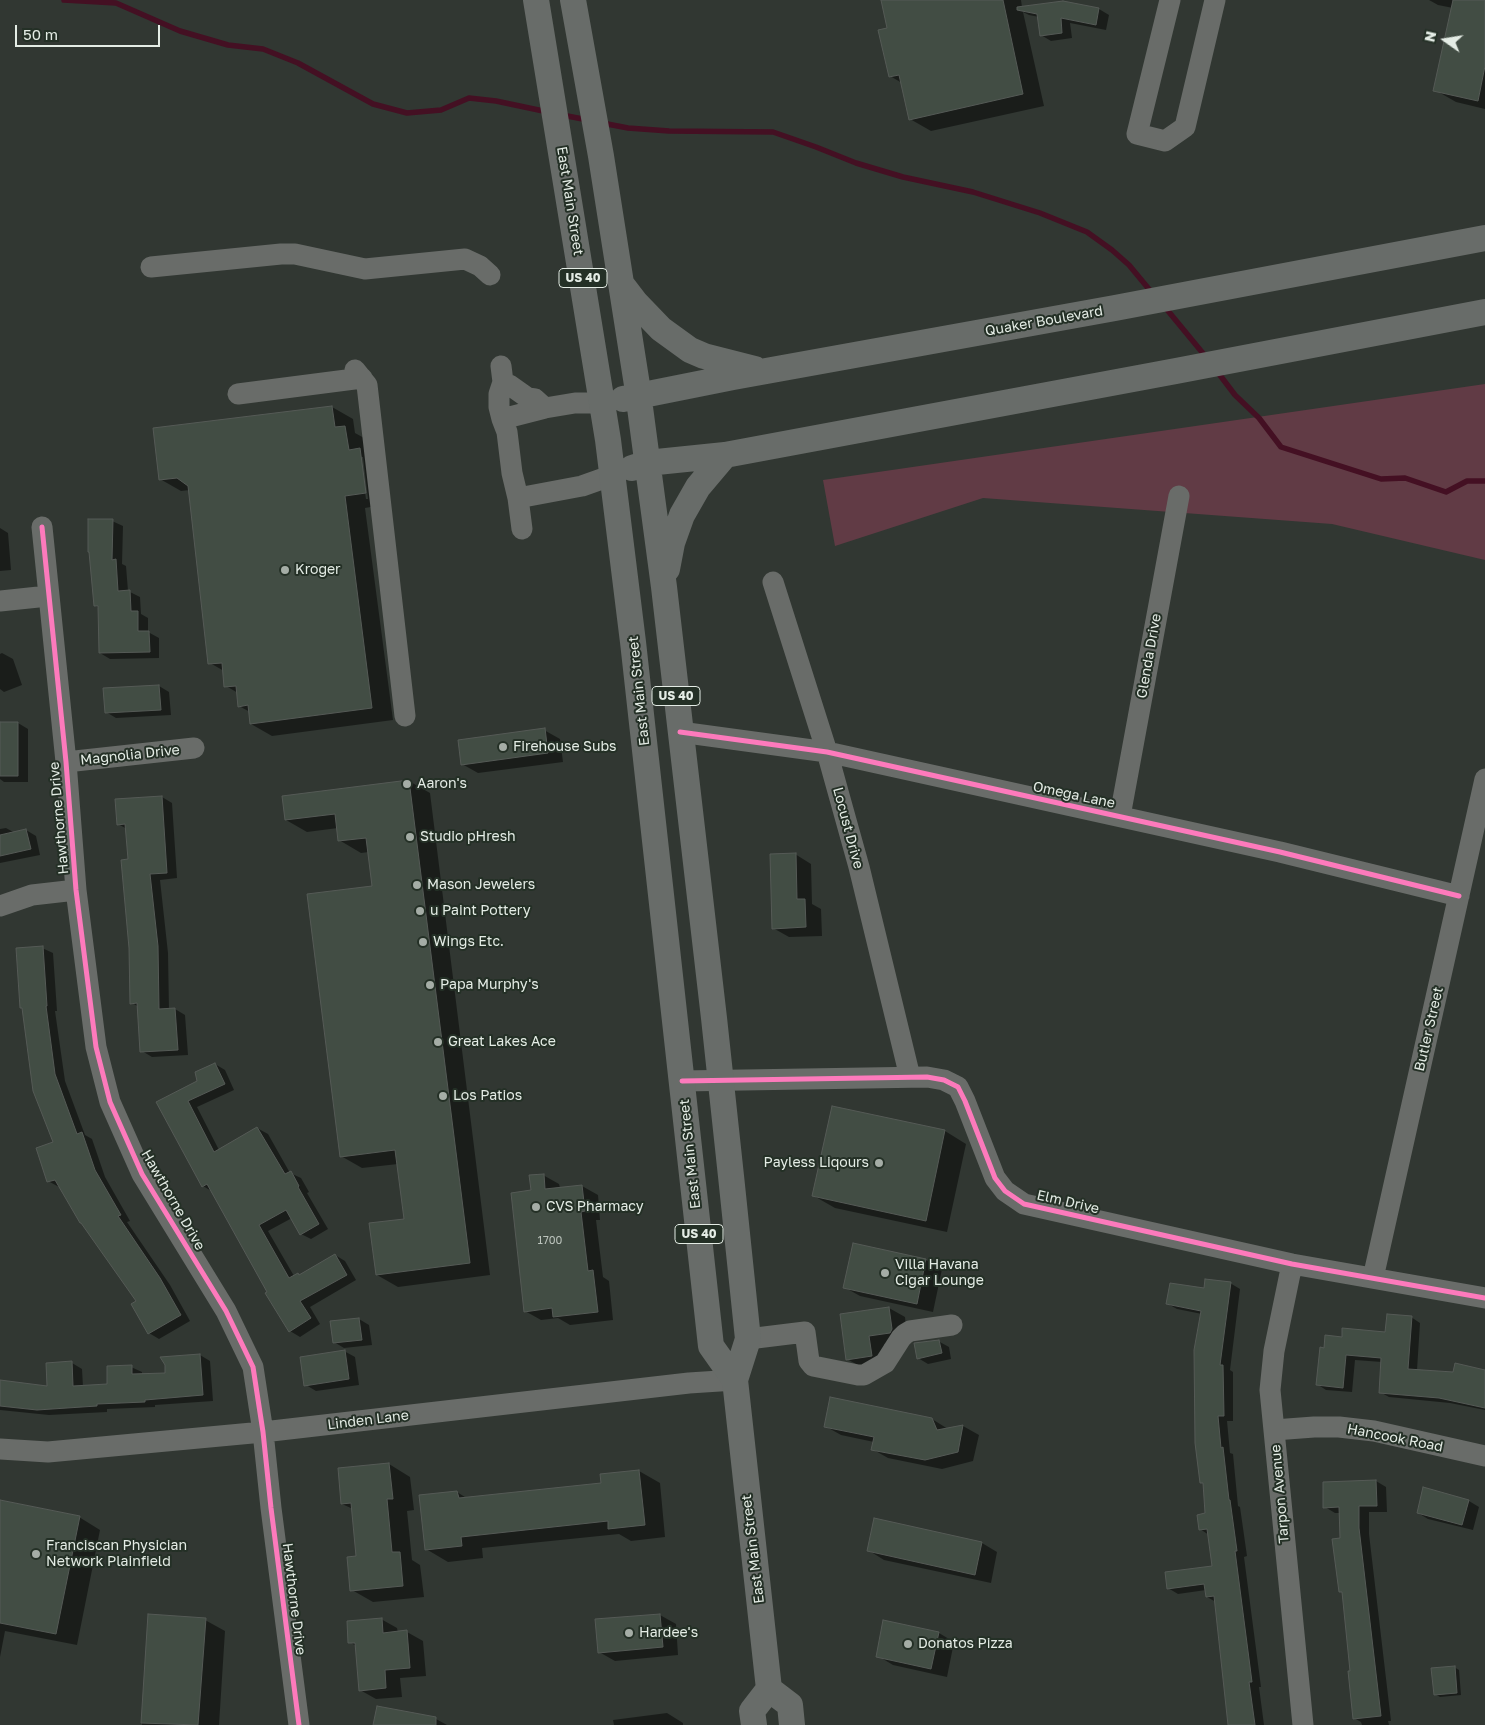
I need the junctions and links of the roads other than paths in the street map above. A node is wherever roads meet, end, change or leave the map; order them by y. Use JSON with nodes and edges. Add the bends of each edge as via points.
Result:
{"nodes":[{"id":1,"x":536,"y":0,"type":"edge"},
{"id":2,"x":573,"y":0,"type":"edge"},
{"id":3,"x":1170,"y":0,"type":"edge"},
{"id":4,"x":1215,"y":0,"type":"edge"},
{"id":5,"x":1485,"y":238,"type":"edge"},
{"id":6,"x":151,"y":267,"type":"dead end"},
{"id":7,"x":490,"y":275,"type":"dead end"},
{"id":8,"x":622,"y":285,"type":"junction"},
{"id":9,"x":1485,"y":312,"type":"edge"},
{"id":10,"x":763,"y":371,"type":"junction"},
{"id":11,"x":238,"y":394,"type":"dead end"},
{"id":12,"x":639,"y":396,"type":"junction"},
{"id":13,"x":602,"y":402,"type":"junction"},
{"id":14,"x":545,"y":408,"type":"junction"},
{"id":15,"x":502,"y":419,"type":"junction"},
{"id":16,"x":725,"y":455,"type":"junction"},
{"id":17,"x":647,"y":463,"type":"junction"},
{"id":18,"x":613,"y":476,"type":"junction"},
{"id":19,"x":1179,"y":496,"type":"dead end"},
{"id":20,"x":518,"y":498,"type":"junction"},
{"id":21,"x":42,"y":527,"type":"dead end"},
{"id":22,"x":522,"y":529,"type":"dead end"},
{"id":23,"x":773,"y":582,"type":"dead end"},
{"id":24,"x":664,"y":587,"type":"junction"},
{"id":25,"x":48,"y":596,"type":"junction"},
{"id":26,"x":0,"y":601,"type":"edge"},
{"id":27,"x":405,"y":716,"type":"dead end"},
{"id":28,"x":680,"y":732,"type":"junction"},
{"id":29,"x":194,"y":748,"type":"dead end"},
{"id":30,"x":827,"y":752,"type":"junction"},
{"id":31,"x":66,"y":762,"type":"junction"},
{"id":32,"x":1485,"y":778,"type":"edge"},
{"id":33,"x":1120,"y":816,"type":"junction"},
{"id":34,"x":76,"y":890,"type":"junction"},
{"id":35,"x":1459,"y":896,"type":"junction"},
{"id":36,"x":0,"y":906,"type":"edge"},
{"id":37,"x":910,"y":1077,"type":"junction"},
{"id":38,"x":721,"y":1080,"type":"junction"},
{"id":39,"x":682,"y":1082,"type":"junction"},
{"id":40,"x":1292,"y":1264,"type":"junction"},
{"id":41,"x":1373,"y":1278,"type":"junction"},
{"id":42,"x":1485,"y":1298,"type":"edge"},
{"id":43,"x":952,"y":1325,"type":"dead end"},
{"id":44,"x":748,"y":1339,"type":"junction"},
{"id":45,"x":735,"y":1380,"type":"junction"},
{"id":46,"x":1274,"y":1430,"type":"junction"},
{"id":47,"x":263,"y":1432,"type":"junction"},
{"id":48,"x":0,"y":1449,"type":"edge"},
{"id":49,"x":1485,"y":1456,"type":"edge"},
{"id":50,"x":769,"y":1689,"type":"junction"},
{"id":51,"x":298,"y":1725,"type":"edge"},
{"id":52,"x":754,"y":1725,"type":"edge"},
{"id":53,"x":792,"y":1725,"type":"edge"},
{"id":54,"x":1303,"y":1725,"type":"edge"}],
"edges":[{"from":1,"to":13,"type":"main road","name":"East Main Street","number":"US 40"},
{"from":2,"to":8,"type":"main road","name":"East Main Street","number":"US 40"},
{"from":3,"to":4,"type":"street","via":[[1137,134],[1165,141],[1185,127]]},
{"from":5,"to":10,"type":"main road","name":"Quaker Boulevard"},
{"from":6,"to":7,"type":"street","via":[[296,254],[365,269],[465,259]]},
{"from":8,"to":10,"type":"main road","via":[[661,329],[690,350]]},
{"from":8,"to":12,"type":"main road","name":"East Main Street","number":"US 40"},
{"from":9,"to":16,"type":"main road"},
{"from":10,"to":12,"type":"main road","name":"Quaker Boulevard"},
{"from":11,"to":27,"type":"street","via":[[358,374],[368,385]]},
{"from":12,"to":13,"type":"main road","name":"Quaker Boulevard"},
{"from":12,"to":17,"type":"main road","name":"East Main Street","number":"US 40"},
{"from":13,"to":14,"type":"street"},
{"from":13,"to":18,"type":"main road","name":"East Main Street","number":"US 40"},
{"from":14,"to":15,"type":"street"},
{"from":14,"to":15,"type":"street","via":[[511,386],[502,374],[499,394]]},
{"from":15,"to":20,"type":"street"},
{"from":16,"to":17,"type":"main road"},
{"from":16,"to":24,"type":"main road","via":[[698,486],[682,515],[672,543]]},
{"from":17,"to":18,"type":"main road"},
{"from":17,"to":24,"type":"main road","name":"East Main Street","number":"US 40"},
{"from":18,"to":20,"type":"street","via":[[582,486]]},
{"from":18,"to":39,"type":"main road","name":"East Main Street","number":"US 40"},
{"from":19,"to":33,"type":"street","name":"Glenda Drive"},
{"from":20,"to":22,"type":"street"},
{"from":21,"to":25,"type":"street","name":"Hawthorne Drive"},
{"from":23,"to":30,"type":"street","name":"Locust Drive"},
{"from":24,"to":28,"type":"main road","name":"East Main Street","number":"US 40"},
{"from":25,"to":26,"type":"street"},
{"from":25,"to":31,"type":"street","name":"Hawthorne Drive"},
{"from":28,"to":30,"type":"street","name":"Omega Lane"},
{"from":28,"to":38,"type":"main road","name":"East Main Street","number":"US 40"},
{"from":29,"to":31,"type":"street","name":"Magnolia Drive"},
{"from":30,"to":33,"type":"street","name":"Omega Lane"},
{"from":30,"to":37,"type":"street","name":"Locust Drive","via":[[859,867]]},
{"from":31,"to":34,"type":"street","name":"Hawthorne Drive"},
{"from":32,"to":35,"type":"street","name":"Butler Street"},
{"from":33,"to":35,"type":"street","name":"Omega Lane"},
{"from":34,"to":36,"type":"street","via":[[32,895]]},
{"from":34,"to":47,"type":"street","name":"Hawthorne Drive","via":[[96,1047],[110,1102],[142,1174],[226,1311],[253,1367]]},
{"from":35,"to":41,"type":"street","name":"Butler Street"},
{"from":37,"to":38,"type":"street","name":"Elm Drive"},
{"from":37,"to":40,"type":"street","name":"Elm Drive","via":[[944,1080],[958,1087],[995,1178],[1005,1191],[1024,1204]]},
{"from":38,"to":39,"type":"street","name":"Elm Drive"},
{"from":38,"to":44,"type":"main road","name":"East Main Street","number":"US 40"},
{"from":39,"to":45,"type":"main road","name":"East Main Street","number":"US 40","via":[[711,1346]]},
{"from":40,"to":41,"type":"street","name":"Elm Drive"},
{"from":40,"to":46,"type":"street","name":"Tarpon Avenue","via":[[1271,1373]]},
{"from":41,"to":42,"type":"street","name":"Elm Drive"},
{"from":43,"to":44,"type":"street","via":[[910,1331],[901,1338],[885,1363],[864,1375],[813,1366],[809,1361],[805,1332]]},
{"from":44,"to":45,"type":"main road","name":"East Main Street","number":"US 40"},
{"from":45,"to":47,"type":"street","name":"Linden Lane"},
{"from":45,"to":50,"type":"main road","name":"East Main Street","number":"US 40"},
{"from":46,"to":49,"type":"street","name":"Hancook Road","via":[[1339,1427],[1374,1431]]},
{"from":46,"to":54,"type":"street","name":"Tarpon Avenue"},
{"from":47,"to":48,"type":"street","name":"Linden Lane","via":[[48,1452]]},
{"from":47,"to":51,"type":"street","name":"Hawthorne Drive"},
{"from":50,"to":52,"type":"main road","via":[[752,1712]]},
{"from":50,"to":53,"type":"main road","via":[[790,1705]]}]}
